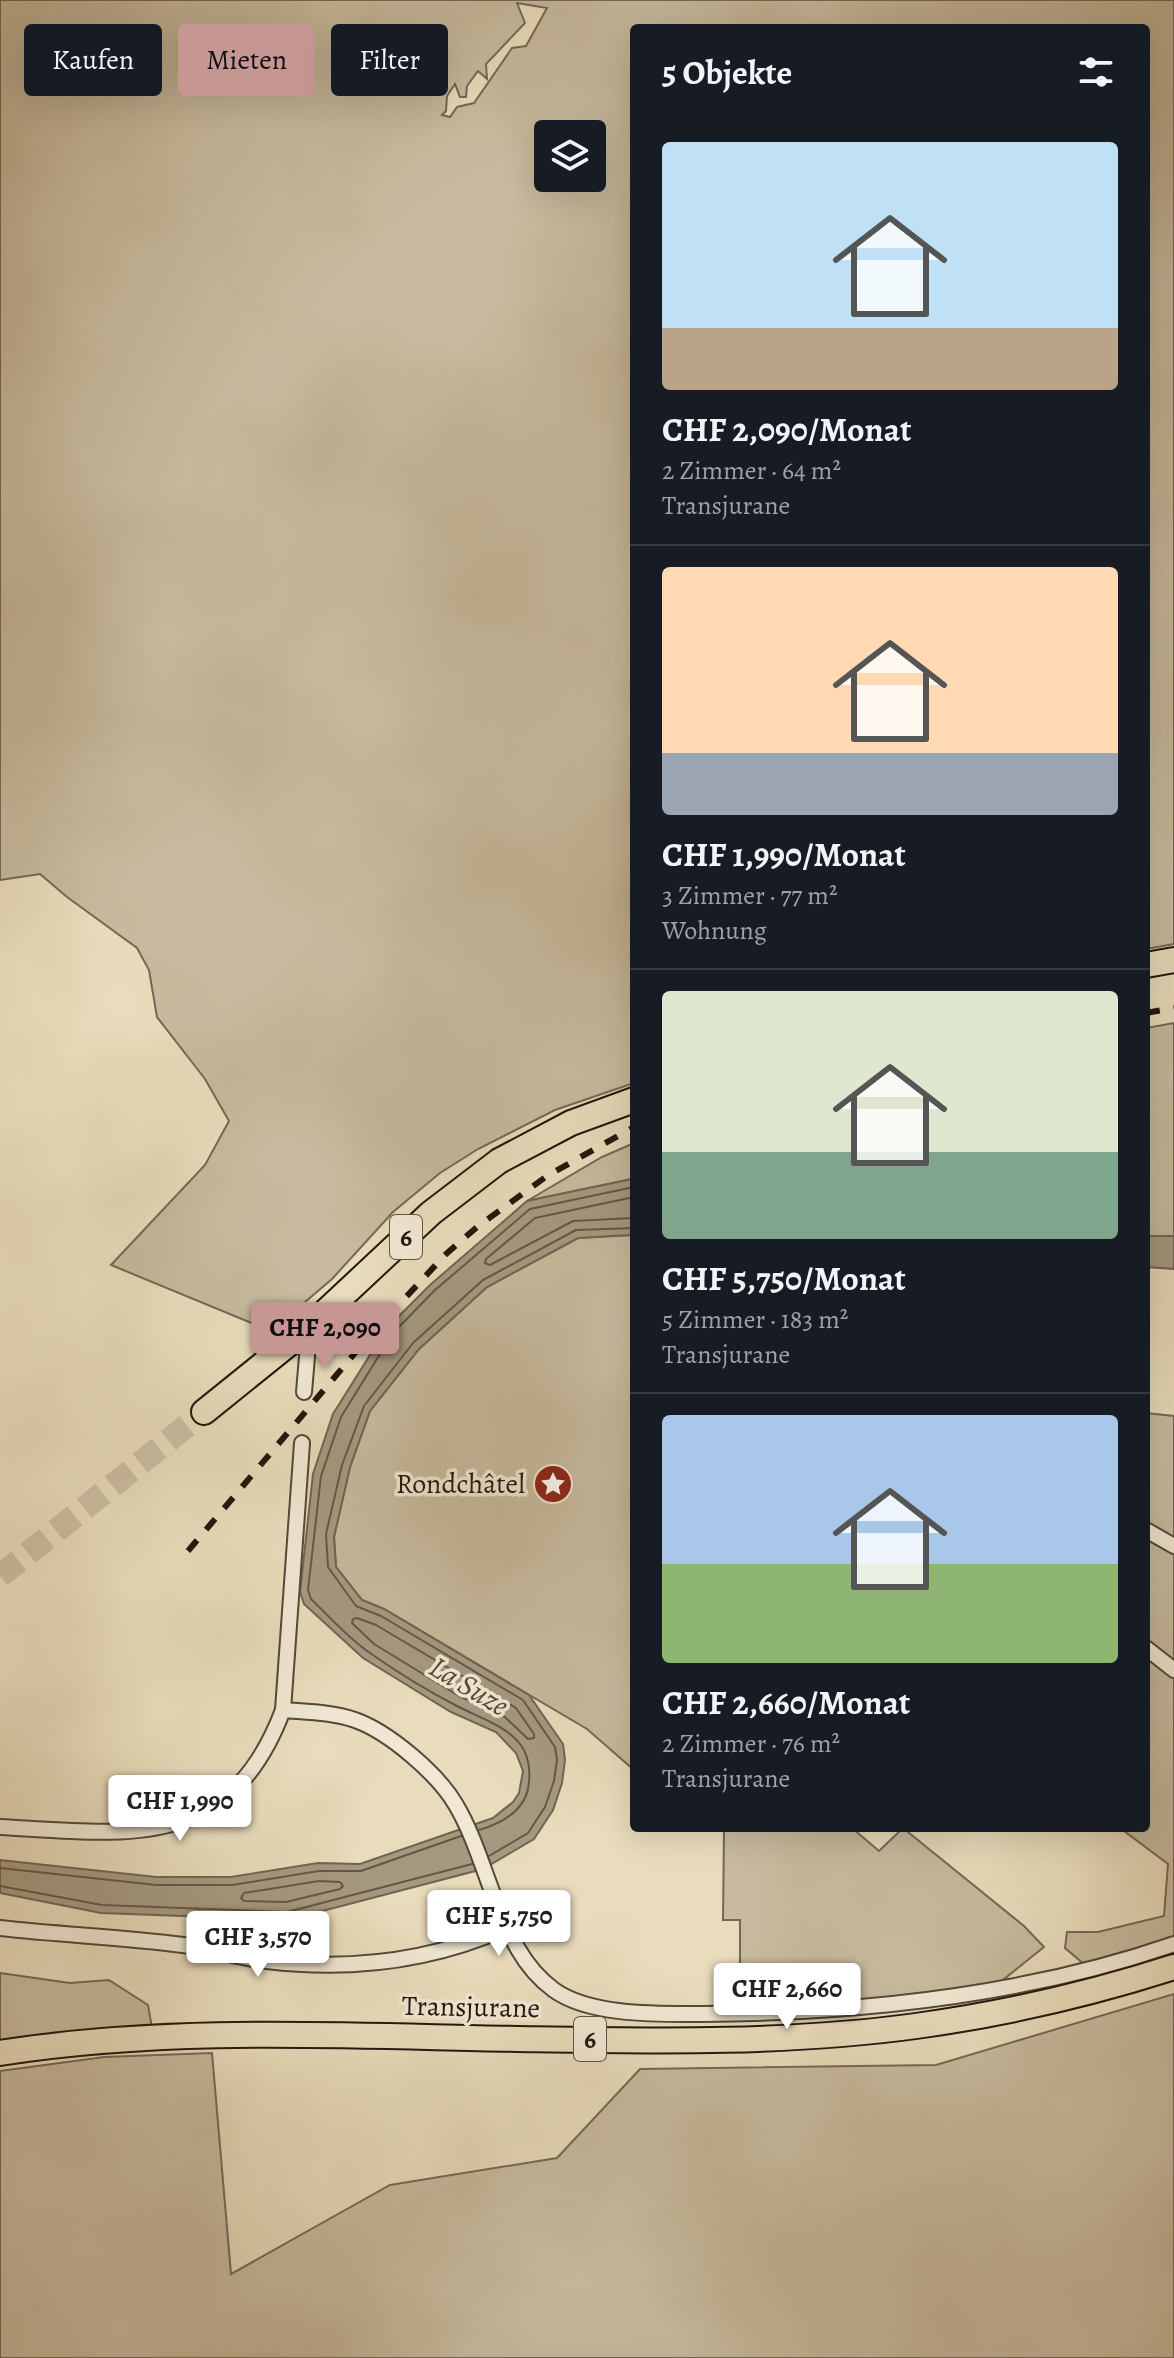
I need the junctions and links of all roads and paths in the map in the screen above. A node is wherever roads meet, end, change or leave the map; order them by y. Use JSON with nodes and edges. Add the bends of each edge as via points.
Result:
{"nodes":[{"id":1,"x":1174,"y":960,"type":"edge"},
{"id":2,"x":1150,"y":964,"type":"edge"},
{"id":3,"x":630,"y":1101,"type":"edge"},
{"id":4,"x":308,"y":1345,"type":"dead end"},
{"id":5,"x":304,"y":1392,"type":"dead end"},
{"id":6,"x":204,"y":1412,"type":"tunnel mouth"},
{"id":7,"x":302,"y":1443,"type":"dead end"},
{"id":8,"x":1150,"y":1532,"type":"edge"},
{"id":9,"x":1174,"y":1546,"type":"edge"},
{"id":10,"x":1150,"y":1651,"type":"edge"},
{"id":11,"x":1174,"y":1670,"type":"edge"},
{"id":12,"x":283,"y":1710,"type":"junction"},
{"id":13,"x":0,"y":1827,"type":"edge"},
{"id":14,"x":0,"y":1928,"type":"edge"},
{"id":15,"x":506,"y":1928,"type":"junction"},
{"id":16,"x":1174,"y":1944,"type":"edge"},
{"id":17,"x":1174,"y":1967,"type":"edge"},
{"id":18,"x":0,"y":2053,"type":"edge"}],
"edges":[{"from":1,"to":2,"type":"main road"},
{"from":3,"to":6,"type":"main road","number":"6","via":[[571,1123],[499,1161],[431,1213],[307,1329]]},
{"from":4,"to":5,"type":"street"},
{"from":7,"to":12,"type":"street"},
{"from":8,"to":9,"type":"street"},
{"from":10,"to":11,"type":"street"},
{"from":12,"to":13,"type":"street","via":[[247,1776],[229,1795],[190,1820],[117,1832]]},
{"from":12,"to":15,"type":"street","via":[[357,1721],[436,1778],[467,1826]]},
{"from":14,"to":15,"type":"street","via":[[185,1945],[330,1967],[382,1963],[468,1945]]},
{"from":15,"to":16,"type":"street","via":[[529,1968],[555,1991],[612,2009],[678,2014],[758,2014],[926,2000],[1064,1974]]},
{"from":17,"to":18,"type":"main road","name":"Transjurane","number":"6","via":[[976,2017],[847,2033],[638,2039],[232,2035]]}]}
